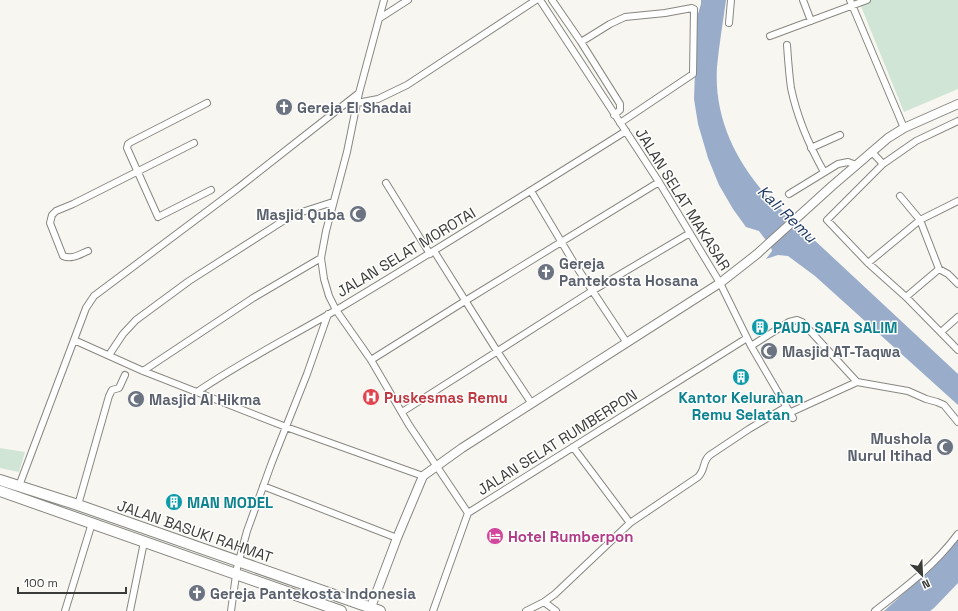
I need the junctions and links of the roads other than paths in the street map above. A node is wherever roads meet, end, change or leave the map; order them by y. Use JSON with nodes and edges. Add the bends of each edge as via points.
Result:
{"nodes":[{"id":1,"x":384,"y":0,"type":"edge"},
{"id":2,"x":408,"y":0,"type":"edge"},
{"id":3,"x":536,"y":0,"type":"edge"},
{"id":4,"x":540,"y":0,"type":"edge"},
{"id":5,"x":552,"y":0,"type":"edge"},
{"id":6,"x":731,"y":0,"type":"edge"},
{"id":7,"x":803,"y":0,"type":"edge"},
{"id":8,"x":867,"y":0,"type":"edge"},
{"id":9,"x":851,"y":3,"type":"edge"},
{"id":10,"x":380,"y":18,"type":"junction"},
{"id":11,"x":811,"y":21,"type":"junction"},
{"id":12,"x":729,"y":23,"type":"dead end"},
{"id":13,"x":770,"y":36,"type":"dead end"},
{"id":14,"x":581,"y":42,"type":"junction"},
{"id":15,"x":787,"y":45,"type":"dead end"},
{"id":16,"x":359,"y":93,"type":"junction"},
{"id":17,"x":207,"y":103,"type":"dead end"},
{"id":18,"x":357,"y":103,"type":"junction"},
{"id":19,"x":958,"y":104,"type":"edge"},
{"id":20,"x":614,"y":115,"type":"junction"},
{"id":21,"x":958,"y":121,"type":"edge"},
{"id":22,"x":620,"y":123,"type":"junction"},
{"id":23,"x":904,"y":128,"type":"junction"},
{"id":24,"x":626,"y":132,"type":"junction"},
{"id":25,"x":840,"y":135,"type":"dead end"},
{"id":26,"x":194,"y":143,"type":"dead end"},
{"id":27,"x":812,"y":148,"type":"junction"},
{"id":28,"x":872,"y":152,"type":"junction"},
{"id":29,"x":883,"y":164,"type":"junction"},
{"id":30,"x":856,"y":165,"type":"junction"},
{"id":31,"x":138,"y":172,"type":"junction"},
{"id":32,"x":824,"y":172,"type":"junction"},
{"id":33,"x":659,"y":182,"type":"junction"},
{"id":34,"x":386,"y":183,"type":"dead end"},
{"id":35,"x":211,"y":190,"type":"dead end"},
{"id":36,"x":531,"y":191,"type":"junction"},
{"id":37,"x":788,"y":194,"type":"dead end"},
{"id":38,"x":900,"y":196,"type":"dead end"},
{"id":39,"x":958,"y":201,"type":"edge"},
{"id":40,"x":333,"y":202,"type":"junction"},
{"id":41,"x":920,"y":220,"type":"junction"},
{"id":42,"x":690,"y":233,"type":"junction"},
{"id":43,"x":562,"y":242,"type":"junction"},
{"id":44,"x":88,"y":251,"type":"dead end"},
{"id":45,"x":432,"y":252,"type":"junction"},
{"id":46,"x":321,"y":258,"type":"junction"},
{"id":47,"x":868,"y":263,"type":"junction"},
{"id":48,"x":939,"y":269,"type":"junction"},
{"id":49,"x":720,"y":283,"type":"junction"},
{"id":50,"x":958,"y":284,"type":"edge"},
{"id":51,"x":592,"y":291,"type":"junction"},
{"id":52,"x":906,"y":297,"type":"junction"},
{"id":53,"x":465,"y":300,"type":"junction"},
{"id":54,"x":336,"y":310,"type":"junction"},
{"id":55,"x":328,"y":314,"type":"junction"},
{"id":56,"x":958,"y":317,"type":"edge"},
{"id":57,"x":941,"y":332,"type":"junction"},
{"id":58,"x":747,"y":338,"type":"junction"},
{"id":59,"x":74,"y":340,"type":"junction"},
{"id":60,"x":627,"y":343,"type":"junction"},
{"id":61,"x":751,"y":346,"type":"junction"},
{"id":62,"x":958,"y":350,"type":"edge"},
{"id":63,"x":497,"y":351,"type":"junction"},
{"id":64,"x":109,"y":355,"type":"junction"},
{"id":65,"x":371,"y":360,"type":"junction"},
{"id":66,"x":142,"y":371,"type":"junction"},
{"id":67,"x":125,"y":375,"type":"dead end"},
{"id":68,"x":857,"y":382,"type":"junction"},
{"id":69,"x":197,"y":392,"type":"junction"},
{"id":70,"x":532,"y":404,"type":"junction"},
{"id":71,"x":402,"y":412,"type":"junction"},
{"id":72,"x":789,"y":413,"type":"junction"},
{"id":73,"x":958,"y":422,"type":"edge"},
{"id":74,"x":286,"y":427,"type":"junction"},
{"id":75,"x":573,"y":447,"type":"junction"},
{"id":76,"x":435,"y":466,"type":"junction"},
{"id":77,"x":423,"y":476,"type":"junction"},
{"id":78,"x":0,"y":480,"type":"edge"},
{"id":79,"x":19,"y":486,"type":"junction"},
{"id":80,"x":263,"y":486,"type":"junction"},
{"id":81,"x":0,"y":491,"type":"edge"},
{"id":82,"x":42,"y":494,"type":"junction"},
{"id":83,"x":38,"y":505,"type":"junction"},
{"id":84,"x":78,"y":505,"type":"junction"},
{"id":85,"x":468,"y":513,"type":"junction"},
{"id":86,"x":92,"y":523,"type":"junction"},
{"id":87,"x":630,"y":523,"type":"junction"},
{"id":88,"x":958,"y":534,"type":"edge"},
{"id":89,"x":397,"y":538,"type":"junction"},
{"id":90,"x":144,"y":542,"type":"junction"},
{"id":91,"x":238,"y":561,"type":"junction"},
{"id":92,"x":236,"y":575,"type":"junction"},
{"id":93,"x":544,"y":602,"type":"junction"},
{"id":94,"x":376,"y":609,"type":"edge"},
{"id":95,"x":65,"y":611,"type":"edge"},
{"id":96,"x":130,"y":611,"type":"edge"},
{"id":97,"x":231,"y":611,"type":"edge"},
{"id":98,"x":340,"y":611,"type":"edge"},
{"id":99,"x":432,"y":611,"type":"edge"},
{"id":100,"x":526,"y":611,"type":"edge"},
{"id":101,"x":556,"y":611,"type":"edge"},
{"id":102,"x":875,"y":611,"type":"edge"}],
"edges":[{"from":1,"to":10,"type":"street"},
{"from":2,"to":10,"type":"street"},
{"from":3,"to":18,"type":"street","via":[[406,84],[378,100]]},
{"from":4,"to":20,"type":"street","name":"JALAN SELAT MAKASAR"},
{"from":5,"to":14,"type":"street"},
{"from":6,"to":12,"type":"street"},
{"from":7,"to":11,"type":"street"},
{"from":8,"to":9,"type":"street"},
{"from":9,"to":11,"type":"street"},
{"from":9,"to":23,"type":"street"},
{"from":10,"to":16,"type":"street"},
{"from":11,"to":13,"type":"street"},
{"from":14,"to":20,"type":"street","via":[[620,104],[620,110]]},
{"from":14,"to":22,"type":"street","via":[[625,18],[694,9],[693,74]]},
{"from":15,"to":27,"type":"street","via":[[791,89]]},
{"from":16,"to":18,"type":"street"},
{"from":16,"to":59,"type":"street","via":[[94,296],[86,308]]},
{"from":17,"to":31,"type":"street","via":[[129,143],[128,152]]},
{"from":18,"to":40,"type":"street"},
{"from":19,"to":23,"type":"main road"},
{"from":20,"to":22,"type":"street","name":"JALAN SELAT MAKASAR"},
{"from":21,"to":29,"type":"street","via":[[916,141]]},
{"from":22,"to":24,"type":"street","name":"JALAN SELAT MAKASAR"},
{"from":23,"to":28,"type":"main road"},
{"from":24,"to":33,"type":"street","name":"JALAN SELAT MAKASAR"},
{"from":24,"to":36,"type":"street","name":"JALAN SELAT MOROTAI"},
{"from":25,"to":27,"type":"street"},
{"from":26,"to":31,"type":"street"},
{"from":27,"to":32,"type":"street"},
{"from":28,"to":29,"type":"street"},
{"from":28,"to":30,"type":"main road"},
{"from":29,"to":47,"type":"street","via":[[827,220]]},
{"from":30,"to":32,"type":"street","via":[[842,163]]},
{"from":30,"to":49,"type":"main road"},
{"from":31,"to":35,"type":"street","via":[[158,217]]},
{"from":31,"to":44,"type":"street","via":[[52,215],[50,223],[64,256],[68,258]]},
{"from":32,"to":37,"type":"street"},
{"from":33,"to":42,"type":"street","name":"JALAN SELAT MAKASAR"},
{"from":33,"to":43,"type":"street"},
{"from":34,"to":45,"type":"street"},
{"from":36,"to":43,"type":"street"},
{"from":36,"to":45,"type":"street","name":"JALAN SELAT MOROTAI"},
{"from":38,"to":41,"type":"street"},
{"from":39,"to":41,"type":"street"},
{"from":40,"to":46,"type":"street"},
{"from":40,"to":64,"type":"street","via":[[283,221],[189,281],[136,320]]},
{"from":41,"to":47,"type":"street"},
{"from":41,"to":48,"type":"street"},
{"from":42,"to":49,"type":"street","name":"JALAN SELAT MAKASAR"},
{"from":42,"to":51,"type":"street"},
{"from":43,"to":51,"type":"street"},
{"from":43,"to":53,"type":"street"},
{"from":45,"to":53,"type":"street"},
{"from":45,"to":54,"type":"street","name":"JALAN SELAT MOROTAI"},
{"from":46,"to":54,"type":"street","via":[[326,287]]},
{"from":46,"to":66,"type":"street","via":[[253,298]]},
{"from":47,"to":52,"type":"street"},
{"from":48,"to":50,"type":"street"},
{"from":48,"to":52,"type":"street"},
{"from":49,"to":58,"type":"street","name":"JALAN SELAT MAKASAR"},
{"from":49,"to":60,"type":"main road"},
{"from":51,"to":60,"type":"street"},
{"from":51,"to":63,"type":"street"},
{"from":52,"to":57,"type":"street"},
{"from":53,"to":63,"type":"street"},
{"from":53,"to":65,"type":"street"},
{"from":54,"to":55,"type":"street","name":"JALAN SELAT MOROTAI"},
{"from":54,"to":65,"type":"street"},
{"from":55,"to":69,"type":"street","name":"JALAN SELAT MOROTAI","via":[[255,355]]},
{"from":55,"to":74,"type":"street"},
{"from":56,"to":57,"type":"street"},
{"from":57,"to":62,"type":"street"},
{"from":58,"to":61,"type":"street","name":"JALAN SELAT MAKASAR"},
{"from":58,"to":75,"type":"street","name":"JALAN SELAT RUMBERPON"},
{"from":59,"to":64,"type":"street"},
{"from":59,"to":79,"type":"street"},
{"from":60,"to":70,"type":"main road"},
{"from":61,"to":68,"type":"street","via":[[789,322],[797,320],[802,322]]},
{"from":61,"to":72,"type":"street","name":"JALAN SELAT MAKASAR"},
{"from":63,"to":70,"type":"street"},
{"from":63,"to":71,"type":"street"},
{"from":64,"to":66,"type":"street"},
{"from":65,"to":71,"type":"street"},
{"from":66,"to":69,"type":"street"},
{"from":67,"to":84,"type":"street","via":[[119,388],[112,390],[109,396]]},
{"from":68,"to":72,"type":"street"},
{"from":68,"to":73,"type":"street","via":[[908,392],[944,405]]},
{"from":69,"to":74,"type":"street"},
{"from":70,"to":76,"type":"main road"},
{"from":71,"to":76,"type":"street"},
{"from":72,"to":87,"type":"street","via":[[749,429],[710,455],[704,471],[698,477]]},
{"from":74,"to":77,"type":"street"},
{"from":74,"to":80,"type":"street"},
{"from":75,"to":85,"type":"street","name":"JALAN SELAT RUMBERPON"},
{"from":75,"to":87,"type":"street"},
{"from":76,"to":77,"type":"main road"},
{"from":76,"to":85,"type":"street"},
{"from":77,"to":89,"type":"main road"},
{"from":78,"to":79,"type":"highway","name":"JALAN BASUKI RAHMAT"},
{"from":79,"to":82,"type":"highway","name":"JALAN BASUKI RAHMAT"},
{"from":80,"to":89,"type":"street"},
{"from":80,"to":91,"type":"street"},
{"from":81,"to":83,"type":"highway"},
{"from":82,"to":83,"type":"highway"},
{"from":82,"to":84,"type":"highway","name":"JALAN BASUKI RAHMAT"},
{"from":83,"to":86,"type":"highway"},
{"from":84,"to":91,"type":"highway","name":"JALAN BASUKI RAHMAT"},
{"from":85,"to":99,"type":"street","name":"JALAN SELAT RUMBERPON"},
{"from":86,"to":90,"type":"highway"},
{"from":86,"to":95,"type":"street"},
{"from":87,"to":93,"type":"street"},
{"from":88,"to":102,"type":"street","via":[[923,573]]},
{"from":89,"to":94,"type":"main road"},
{"from":90,"to":92,"type":"highway"},
{"from":90,"to":96,"type":"street"},
{"from":91,"to":92,"type":"street"},
{"from":91,"to":94,"type":"highway","name":"JALAN BASUKI RAHMAT"},
{"from":92,"to":97,"type":"street"},
{"from":92,"to":98,"type":"highway"},
{"from":93,"to":100,"type":"street"},
{"from":93,"to":101,"type":"street"}]}
